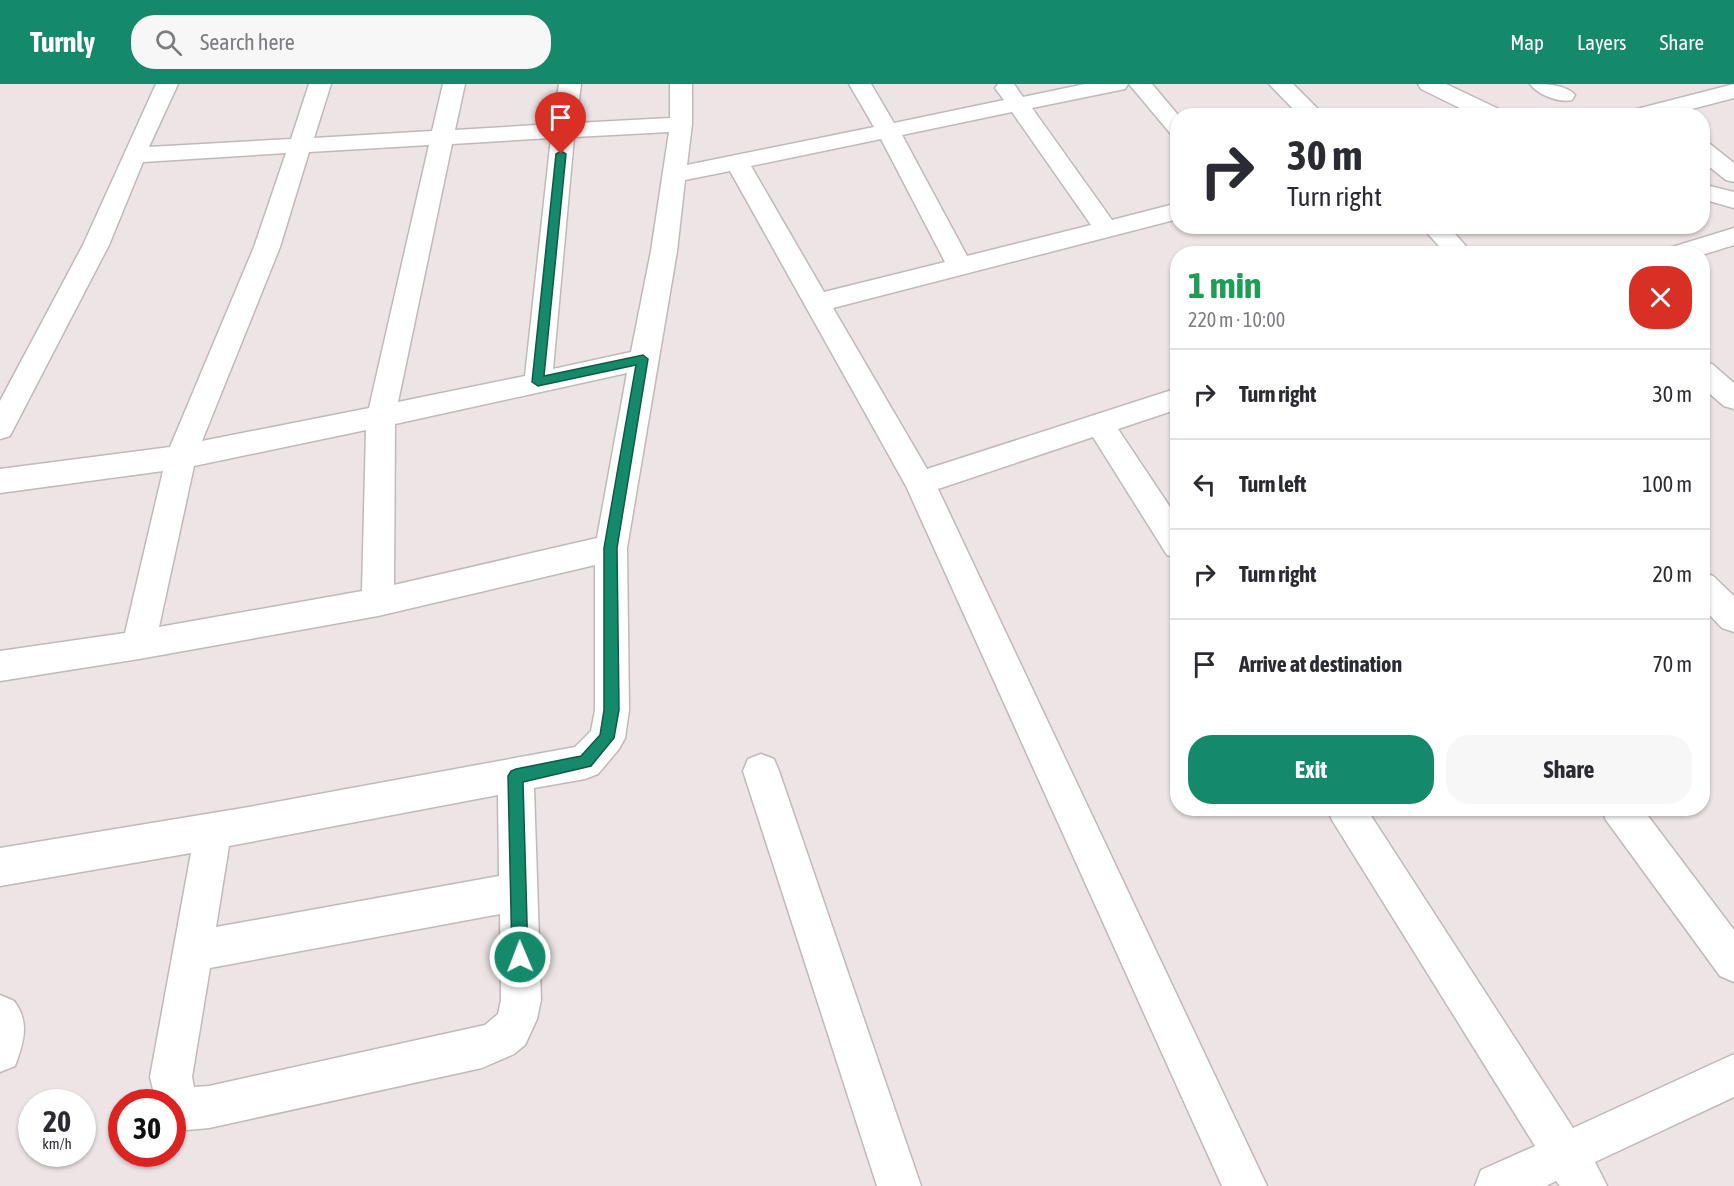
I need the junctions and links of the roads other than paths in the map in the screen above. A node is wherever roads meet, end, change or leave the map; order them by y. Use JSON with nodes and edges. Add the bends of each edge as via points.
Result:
{"nodes":[{"id":1,"x":167,"y":84,"type":"edge"},
{"id":2,"x":320,"y":84,"type":"edge"},
{"id":3,"x":454,"y":84,"type":"edge"},
{"id":4,"x":570,"y":84,"type":"edge"},
{"id":5,"x":681,"y":84,"type":"edge"},
{"id":6,"x":860,"y":84,"type":"edge"},
{"id":7,"x":1003,"y":84,"type":"edge"},
{"id":8,"x":1117,"y":84,"type":"edge"},
{"id":9,"x":1140,"y":84,"type":"edge"},
{"id":10,"x":1280,"y":84,"type":"edge"},
{"id":11,"x":1429,"y":84,"type":"edge"},
{"id":12,"x":1541,"y":84,"type":"edge"},
{"id":13,"x":1734,"y":92,"type":"edge"},
{"id":14,"x":1564,"y":95,"type":"dead end"},
{"id":15,"x":1017,"y":103,"type":"junction"},
{"id":16,"x":1306,"y":108,"type":"edge"},
{"id":17,"x":1478,"y":108,"type":"edge"},
{"id":18,"x":1674,"y":108,"type":"edge"},
{"id":19,"x":1170,"y":119,"type":"edge"},
{"id":20,"x":681,"y":124,"type":"junction"},
{"id":21,"x":563,"y":131,"type":"junction"},
{"id":22,"x":888,"y":131,"type":"junction"},
{"id":23,"x":443,"y":139,"type":"junction"},
{"id":24,"x":300,"y":144,"type":"junction"},
{"id":25,"x":134,"y":155,"type":"junction"},
{"id":26,"x":1710,"y":156,"type":"edge"},
{"id":27,"x":737,"y":163,"type":"junction"},
{"id":28,"x":674,"y":175,"type":"junction"},
{"id":29,"x":1734,"y":175,"type":"edge"},
{"id":30,"x":1710,"y":192,"type":"edge"},
{"id":31,"x":1734,"y":200,"type":"edge"},
{"id":32,"x":1170,"y":214,"type":"edge"},
{"id":33,"x":1107,"y":230,"type":"junction"},
{"id":34,"x":1440,"y":234,"type":"edge"},
{"id":35,"x":1734,"y":236,"type":"edge"},
{"id":36,"x":1453,"y":246,"type":"edge"},
{"id":37,"x":1703,"y":246,"type":"edge"},
{"id":38,"x":960,"y":267,"type":"junction"},
{"id":39,"x":818,"y":303,"type":"junction"},
{"id":40,"x":643,"y":359,"type":"junction"},
{"id":41,"x":1710,"y":378,"type":"edge"},
{"id":42,"x":538,"y":382,"type":"junction"},
{"id":43,"x":1734,"y":399,"type":"edge"},
{"id":44,"x":1170,"y":401,"type":"edge"},
{"id":45,"x":381,"y":417,"type":"junction"},
{"id":46,"x":1099,"y":423,"type":"junction"},
{"id":47,"x":0,"y":428,"type":"edge"},
{"id":48,"x":181,"y":457,"type":"junction"},
{"id":49,"x":0,"y":481,"type":"edge"},
{"id":50,"x":920,"y":483,"type":"junction"},
{"id":51,"x":1170,"y":534,"type":"edge"},
{"id":52,"x":611,"y":548,"type":"junction"},
{"id":53,"x":1710,"y":593,"type":"edge"},
{"id":54,"x":378,"y":602,"type":"junction"},
{"id":55,"x":1734,"y":618,"type":"edge"},
{"id":56,"x":139,"y":645,"type":"junction"},
{"id":57,"x":0,"y":666,"type":"edge"},
{"id":58,"x":760,"y":771,"type":"dead end"},
{"id":59,"x":516,"y":776,"type":"junction"},
{"id":60,"x":1350,"y":816,"type":"edge"},
{"id":61,"x":1625,"y":816,"type":"edge"},
{"id":62,"x":213,"y":831,"type":"junction"},
{"id":63,"x":0,"y":867,"type":"edge"},
{"id":64,"x":518,"y":892,"type":"junction"},
{"id":65,"x":193,"y":951,"type":"junction"},
{"id":66,"x":1734,"y":962,"type":"edge"},
{"id":67,"x":0,"y":1015,"type":"edge"},
{"id":68,"x":0,"y":1051,"type":"edge"},
{"id":69,"x":1734,"y":1075,"type":"edge"},
{"id":70,"x":1575,"y":1170,"type":"edge"},
{"id":71,"x":899,"y":1186,"type":"edge"},
{"id":72,"x":1245,"y":1186,"type":"edge"},
{"id":73,"x":1497,"y":1186,"type":"edge"}],
"edges":[{"from":1,"to":25,"type":"street"},
{"from":2,"to":24,"type":"street"},
{"from":3,"to":23,"type":"street"},
{"from":4,"to":21,"type":"street"},
{"from":5,"to":20,"type":"street"},
{"from":6,"to":22,"type":"street"},
{"from":7,"to":15,"type":"street"},
{"from":8,"to":15,"type":"street"},
{"from":9,"to":19,"type":"street"},
{"from":10,"to":16,"type":"street"},
{"from":11,"to":17,"type":"street"},
{"from":12,"to":14,"type":"street"},
{"from":13,"to":18,"type":"street"},
{"from":15,"to":22,"type":"street"},
{"from":15,"to":33,"type":"street"},
{"from":20,"to":21,"type":"street"},
{"from":20,"to":28,"type":"street"},
{"from":21,"to":23,"type":"street"},
{"from":21,"to":42,"type":"street"},
{"from":22,"to":27,"type":"street"},
{"from":22,"to":38,"type":"street"},
{"from":23,"to":24,"type":"street"},
{"from":23,"to":45,"type":"street"},
{"from":24,"to":25,"type":"street"},
{"from":24,"to":48,"type":"street","via":[[267,247]]},
{"from":25,"to":47,"type":"street","via":[[96,244]]},
{"from":26,"to":29,"type":"street"},
{"from":27,"to":28,"type":"street"},
{"from":27,"to":39,"type":"street"},
{"from":28,"to":40,"type":"street"},
{"from":30,"to":31,"type":"street"},
{"from":32,"to":33,"type":"street"},
{"from":33,"to":38,"type":"street"},
{"from":34,"to":36,"type":"street"},
{"from":35,"to":37,"type":"street"},
{"from":38,"to":39,"type":"street"},
{"from":39,"to":50,"type":"street"},
{"from":40,"to":42,"type":"street"},
{"from":40,"to":52,"type":"street"},
{"from":41,"to":43,"type":"street"},
{"from":42,"to":45,"type":"street"},
{"from":44,"to":46,"type":"street"},
{"from":45,"to":48,"type":"street"},
{"from":45,"to":54,"type":"street"},
{"from":46,"to":50,"type":"street"},
{"from":46,"to":51,"type":"street"},
{"from":48,"to":49,"type":"street"},
{"from":48,"to":56,"type":"street"},
{"from":50,"to":72,"type":"street"},
{"from":52,"to":54,"type":"street"},
{"from":52,"to":59,"type":"street","via":[[612,710],[607,738],[585,762]]},
{"from":53,"to":55,"type":"street"},
{"from":54,"to":56,"type":"street"},
{"from":56,"to":57,"type":"street"},
{"from":58,"to":71,"type":"street"},
{"from":59,"to":62,"type":"street"},
{"from":59,"to":64,"type":"street"},
{"from":60,"to":70,"type":"street"},
{"from":61,"to":66,"type":"street"},
{"from":62,"to":63,"type":"street"},
{"from":62,"to":65,"type":"street"},
{"from":64,"to":65,"type":"street"},
{"from":64,"to":65,"type":"street","via":[[521,1000],[517,1022],[503,1040],[220,1105],[187,1109],[175,1098],[171,1077]]},
{"from":67,"to":68,"type":"street","via":[[6,1022]]},
{"from":69,"to":70,"type":"street"},
{"from":70,"to":73,"type":"street"}]}
